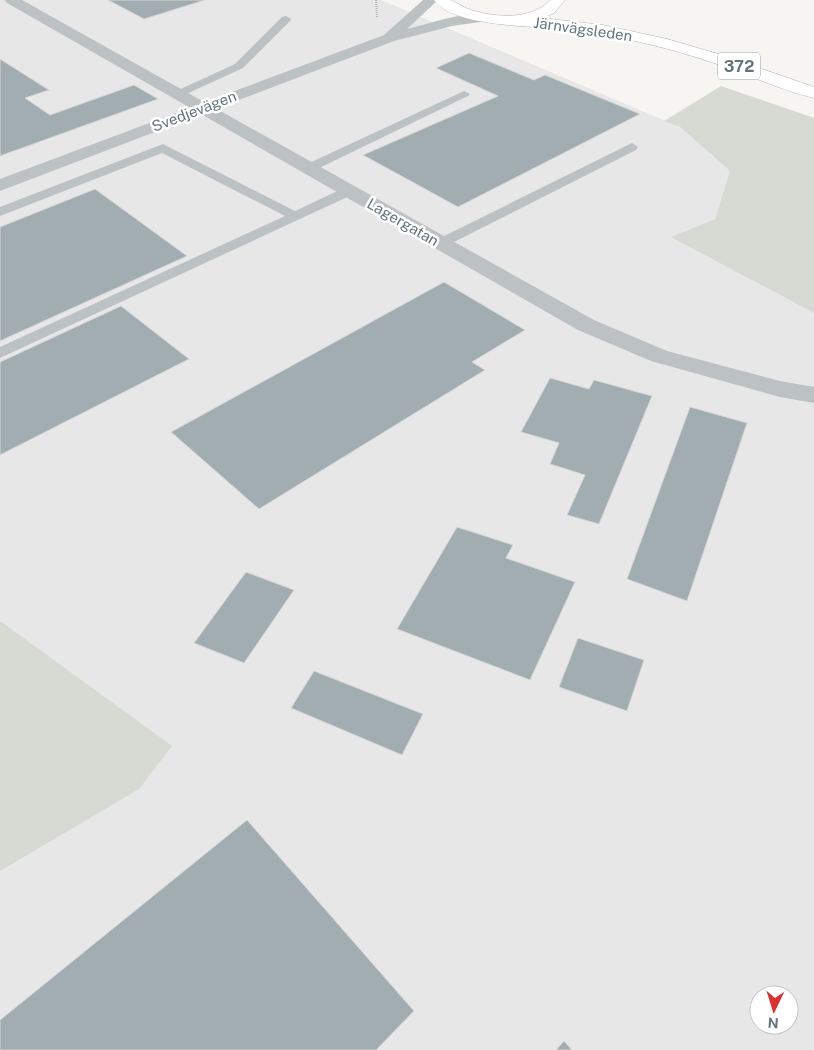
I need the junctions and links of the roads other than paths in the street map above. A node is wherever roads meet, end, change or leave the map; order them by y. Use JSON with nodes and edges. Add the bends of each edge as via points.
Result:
{"nodes":[{"id":1,"x":12,"y":0,"type":"edge"},
{"id":2,"x":431,"y":0,"type":"edge"},
{"id":3,"x":441,"y":0,"type":"edge"},
{"id":4,"x":565,"y":4,"type":"edge"},
{"id":5,"x":482,"y":18,"type":"junction"},
{"id":6,"x":286,"y":19,"type":"dead end"},
{"id":7,"x":504,"y":19,"type":"junction"},
{"id":8,"x":389,"y":38,"type":"junction"},
{"id":9,"x":662,"y":42,"type":"junction"},
{"id":10,"x":814,"y":93,"type":"edge"},
{"id":11,"x":178,"y":94,"type":"junction"},
{"id":12,"x":464,"y":94,"type":"dead end"},
{"id":13,"x":202,"y":108,"type":"junction"},
{"id":14,"x":632,"y":147,"type":"dead end"},
{"id":15,"x":309,"y":168,"type":"junction"},
{"id":16,"x":0,"y":185,"type":"edge"},
{"id":17,"x":349,"y":191,"type":"junction"},
{"id":18,"x":0,"y":212,"type":"edge"},
{"id":19,"x":295,"y":216,"type":"junction"},
{"id":20,"x":441,"y":243,"type":"junction"},
{"id":21,"x":0,"y":353,"type":"edge"},
{"id":22,"x":814,"y":395,"type":"edge"}],
"edges":[{"from":1,"to":11,"type":"street","name":"Lagergatan"},
{"from":2,"to":8,"type":"street","name":"Svedjevägen"},
{"from":3,"to":5,"type":"main road","via":[[449,8]]},
{"from":4,"to":7,"type":"main road","via":[[535,15]]},
{"from":4,"to":9,"type":"main road","name":"Järnvägsleden","via":[[602,22],[638,31]]},
{"from":5,"to":7,"type":"main road"},
{"from":5,"to":8,"type":"street","name":"Svedjevägen","via":[[451,22]]},
{"from":6,"to":11,"type":"lane","via":[[239,66]]},
{"from":7,"to":9,"type":"main road","name":"Järnvägsleden","via":[[598,29]]},
{"from":8,"to":13,"type":"street","name":"Svedjevägen"},
{"from":9,"to":10,"type":"main road","name":"Järnvägsleden","number":"372"},
{"from":11,"to":13,"type":"street","name":"Lagergatan"},
{"from":12,"to":15,"type":"lane"},
{"from":13,"to":15,"type":"street","name":"Lagergatan"},
{"from":13,"to":16,"type":"street","name":"Svedjevägen"},
{"from":14,"to":20,"type":"lane"},
{"from":15,"to":17,"type":"street","name":"Lagergatan"},
{"from":17,"to":19,"type":"lane"},
{"from":17,"to":20,"type":"street","name":"Lagergatan"},
{"from":18,"to":19,"type":"lane","via":[[162,148]]},
{"from":19,"to":21,"type":"lane"},
{"from":20,"to":22,"type":"street","name":"Lagergatan","via":[[586,325],[660,356],[780,389]]}]}
